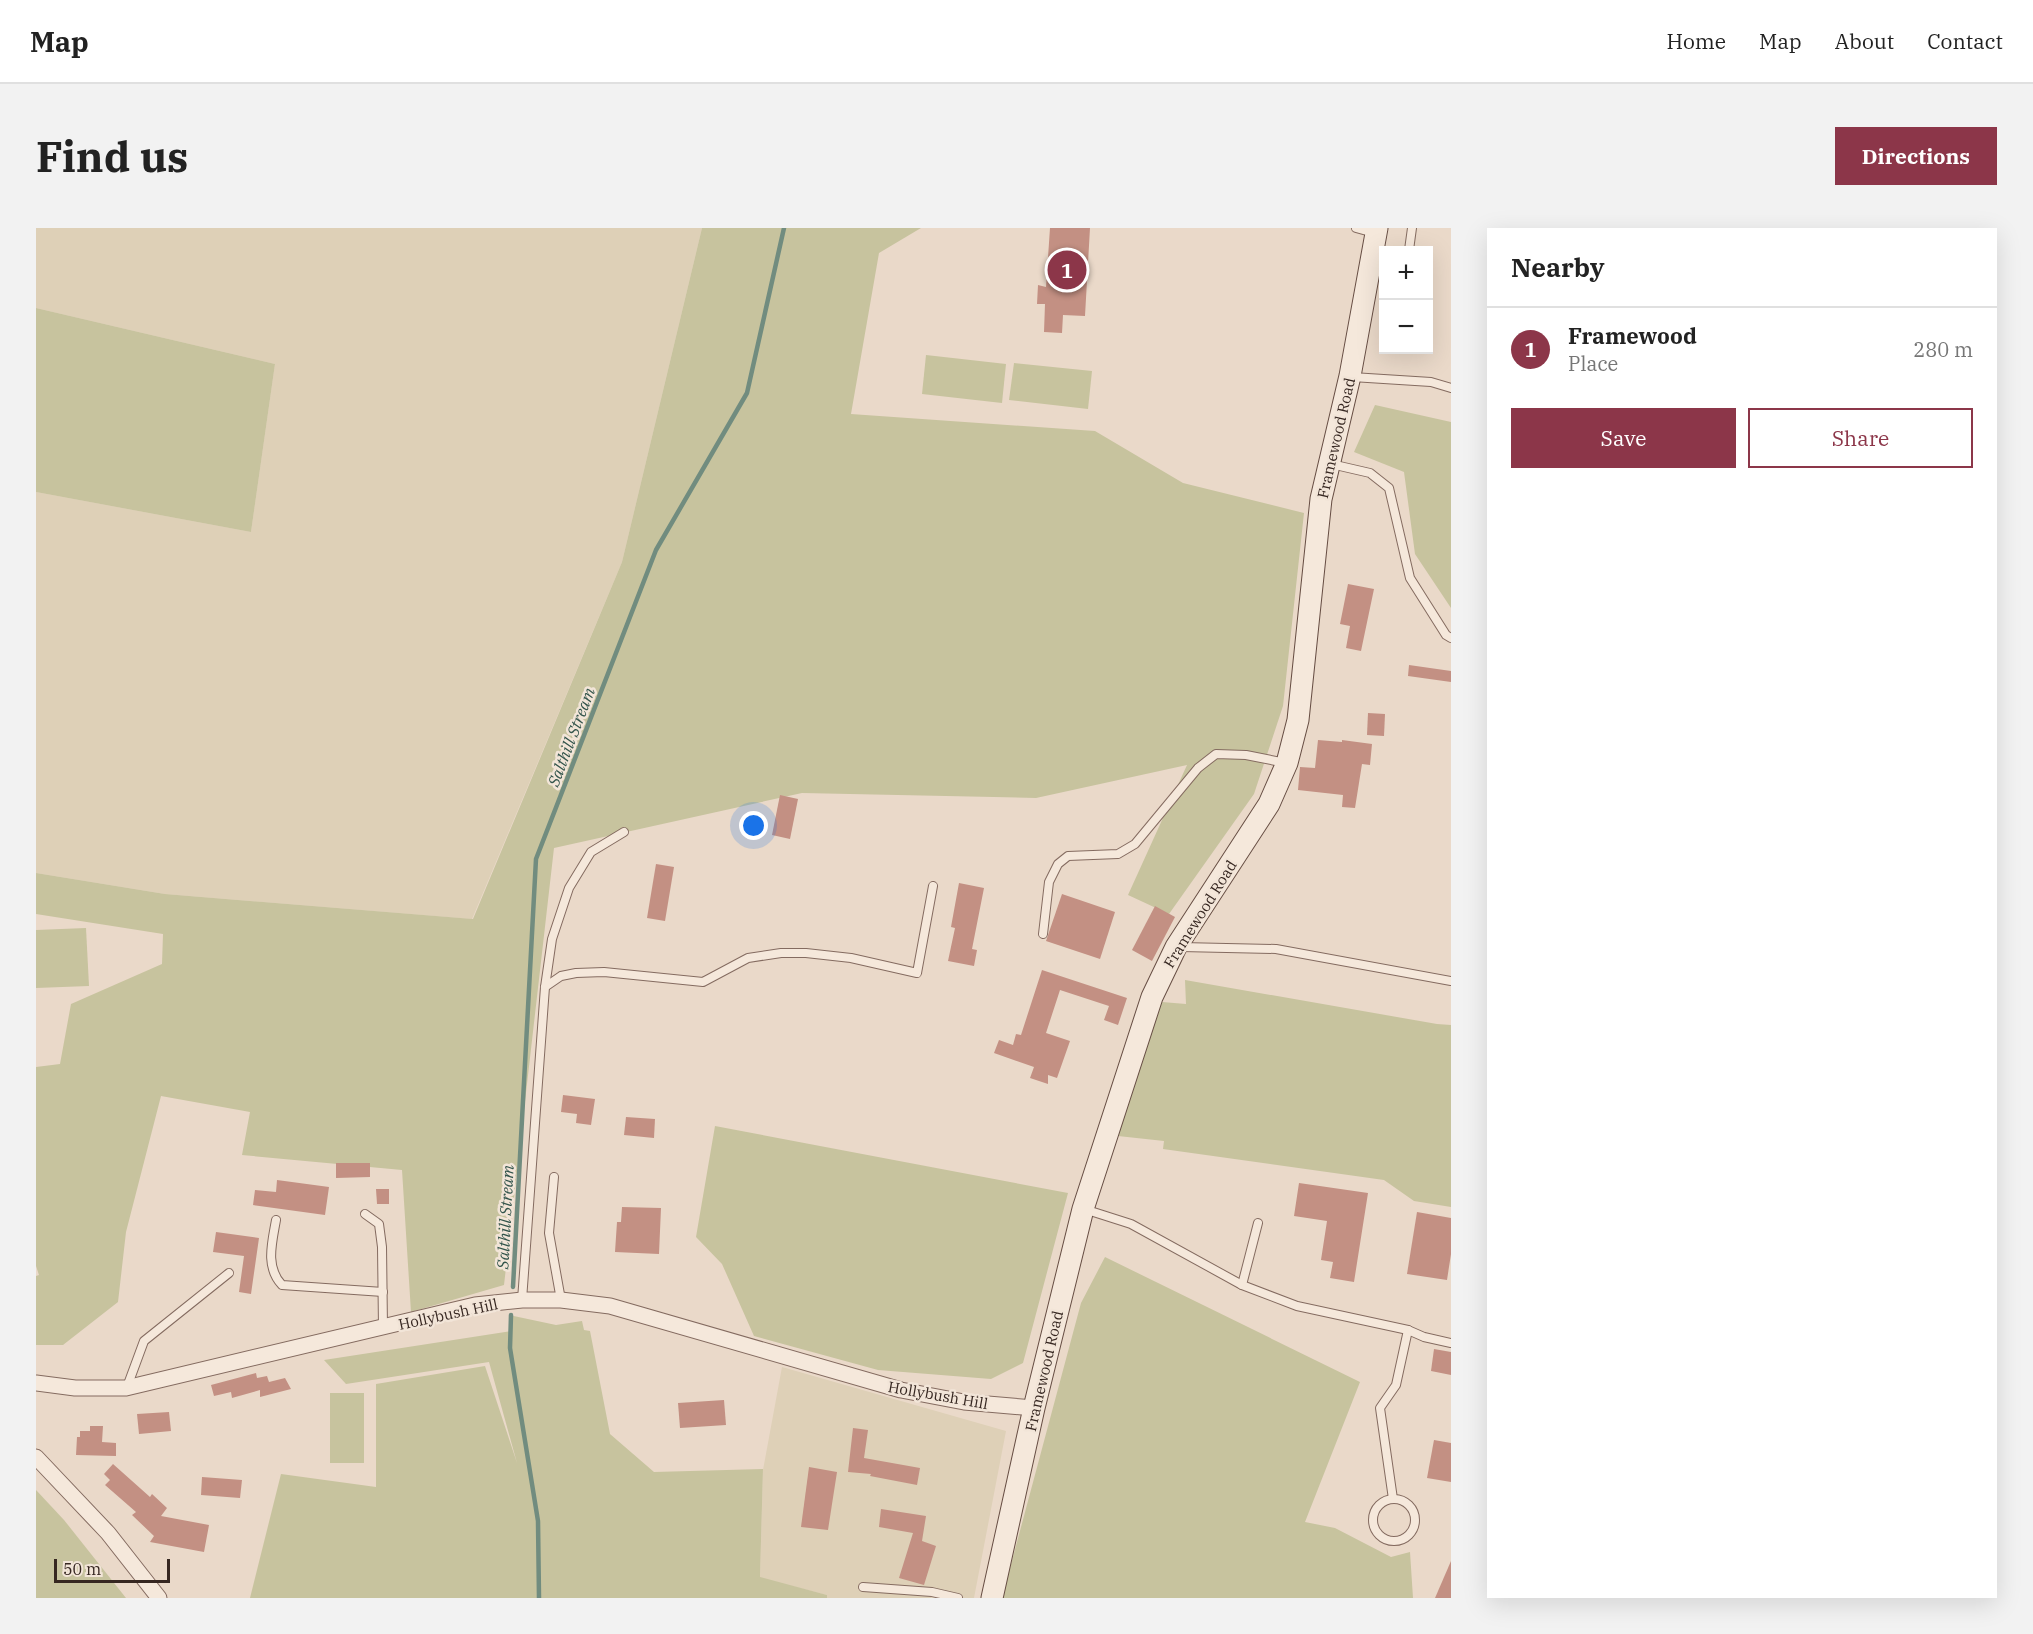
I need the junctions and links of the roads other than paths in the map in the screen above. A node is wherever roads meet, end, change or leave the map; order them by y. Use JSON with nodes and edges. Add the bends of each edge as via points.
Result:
{"nodes":[{"id":1,"x":1412,"y":228,"type":"edge"},
{"id":2,"x":1369,"y":230,"type":"edge"},
{"id":3,"x":1409,"y":246,"type":"edge"},
{"id":4,"x":1350,"y":376,"type":"junction"},
{"id":5,"x":1451,"y":388,"type":"edge"},
{"id":6,"x":1329,"y":464,"type":"junction"},
{"id":7,"x":1451,"y":638,"type":"edge"},
{"id":8,"x":1287,"y":763,"type":"junction"},
{"id":9,"x":624,"y":832,"type":"dead end"},
{"id":10,"x":933,"y":886,"type":"dead end"},
{"id":11,"x":1043,"y":933,"type":"dead end"},
{"id":12,"x":1176,"y":947,"type":"junction"},
{"id":13,"x":1451,"y":981,"type":"edge"},
{"id":14,"x":545,"y":987,"type":"junction"},
{"id":15,"x":554,"y":1177,"type":"dead end"},
{"id":16,"x":1083,"y":1209,"type":"junction"},
{"id":17,"x":365,"y":1214,"type":"dead end"},
{"id":18,"x":276,"y":1220,"type":"dead end"},
{"id":19,"x":1258,"y":1223,"type":"dead end"},
{"id":20,"x":229,"y":1273,"type":"dead end"},
{"id":21,"x":1242,"y":1285,"type":"junction"},
{"id":22,"x":383,"y":1292,"type":"junction"},
{"id":23,"x":522,"y":1300,"type":"junction"},
{"id":24,"x":561,"y":1300,"type":"junction"},
{"id":25,"x":383,"y":1329,"type":"junction"},
{"id":26,"x":1408,"y":1329,"type":"junction"},
{"id":27,"x":1451,"y":1343,"type":"edge"},
{"id":28,"x":36,"y":1383,"type":"edge"},
{"id":29,"x":126,"y":1388,"type":"junction"},
{"id":30,"x":1034,"y":1408,"type":"junction"},
{"id":31,"x":36,"y":1457,"type":"edge"},
{"id":32,"x":1393,"y":1499,"type":"junction"},
{"id":33,"x":863,"y":1587,"type":"dead end"},
{"id":34,"x":159,"y":1598,"type":"edge"},
{"id":35,"x":958,"y":1598,"type":"edge"},
{"id":36,"x":992,"y":1598,"type":"edge"}],
"edges":[{"from":1,"to":3,"type":"lane"},
{"from":2,"to":4,"type":"street","name":"Framewood Road"},
{"from":4,"to":5,"type":"lane","via":[[1431,382]]},
{"from":4,"to":6,"type":"street","name":"Framewood Road"},
{"from":6,"to":7,"type":"lane","via":[[1370,473],[1389,488],[1410,578]]},
{"from":6,"to":8,"type":"street","name":"Framewood Road","via":[[1321,500],[1298,720]]},
{"from":8,"to":11,"type":"lane","via":[[1216,754],[1198,768],[1135,844],[1118,854],[1068,856],[1058,864],[1049,882]]},
{"from":8,"to":12,"type":"street","name":"Framewood Road","via":[[1269,804]]},
{"from":9,"to":14,"type":"lane","via":[[591,852],[568,888],[552,939]]},
{"from":10,"to":14,"type":"lane","via":[[917,973],[851,958],[782,953],[748,958],[703,982],[604,972],[561,976]]},
{"from":12,"to":13,"type":"lane","via":[[1276,949]]},
{"from":12,"to":16,"type":"street","name":"Framewood Road","via":[[1152,997]]},
{"from":14,"to":23,"type":"lane"},
{"from":15,"to":24,"type":"lane","via":[[549,1233]]},
{"from":16,"to":21,"type":"lane","via":[[1131,1224]]},
{"from":16,"to":30,"type":"street","name":"Framewood Road"},
{"from":17,"to":22,"type":"lane","via":[[379,1224]]},
{"from":18,"to":22,"type":"lane","via":[[271,1268],[282,1285]]},
{"from":19,"to":21,"type":"lane"},
{"from":20,"to":29,"type":"lane","via":[[144,1341]]},
{"from":21,"to":26,"type":"lane","via":[[1297,1306]]},
{"from":22,"to":25,"type":"lane"},
{"from":23,"to":24,"type":"street","name":"Hollybush Hill"},
{"from":23,"to":25,"type":"street","name":"Hollybush Hill","via":[[475,1305]]},
{"from":24,"to":30,"type":"street","name":"Hollybush Hill","via":[[610,1306],[901,1390],[964,1402]]},
{"from":25,"to":29,"type":"street","name":"Hollybush Hill"},
{"from":26,"to":27,"type":"lane","via":[[1424,1338]]},
{"from":26,"to":32,"type":"lane","via":[[1396,1385],[1380,1408]]},
{"from":28,"to":29,"type":"street","name":"Hollybush Hill"},
{"from":30,"to":36,"type":"street","name":"Framewood Road"},
{"from":31,"to":34,"type":"street","via":[[108,1533]]},
{"from":32,"to":32,"type":"lane","via":[[1380,1504],[1373,1517],[1375,1530],[1392,1541],[1406,1538],[1415,1520],[1406,1503]]},
{"from":33,"to":35,"type":"lane"}]}
